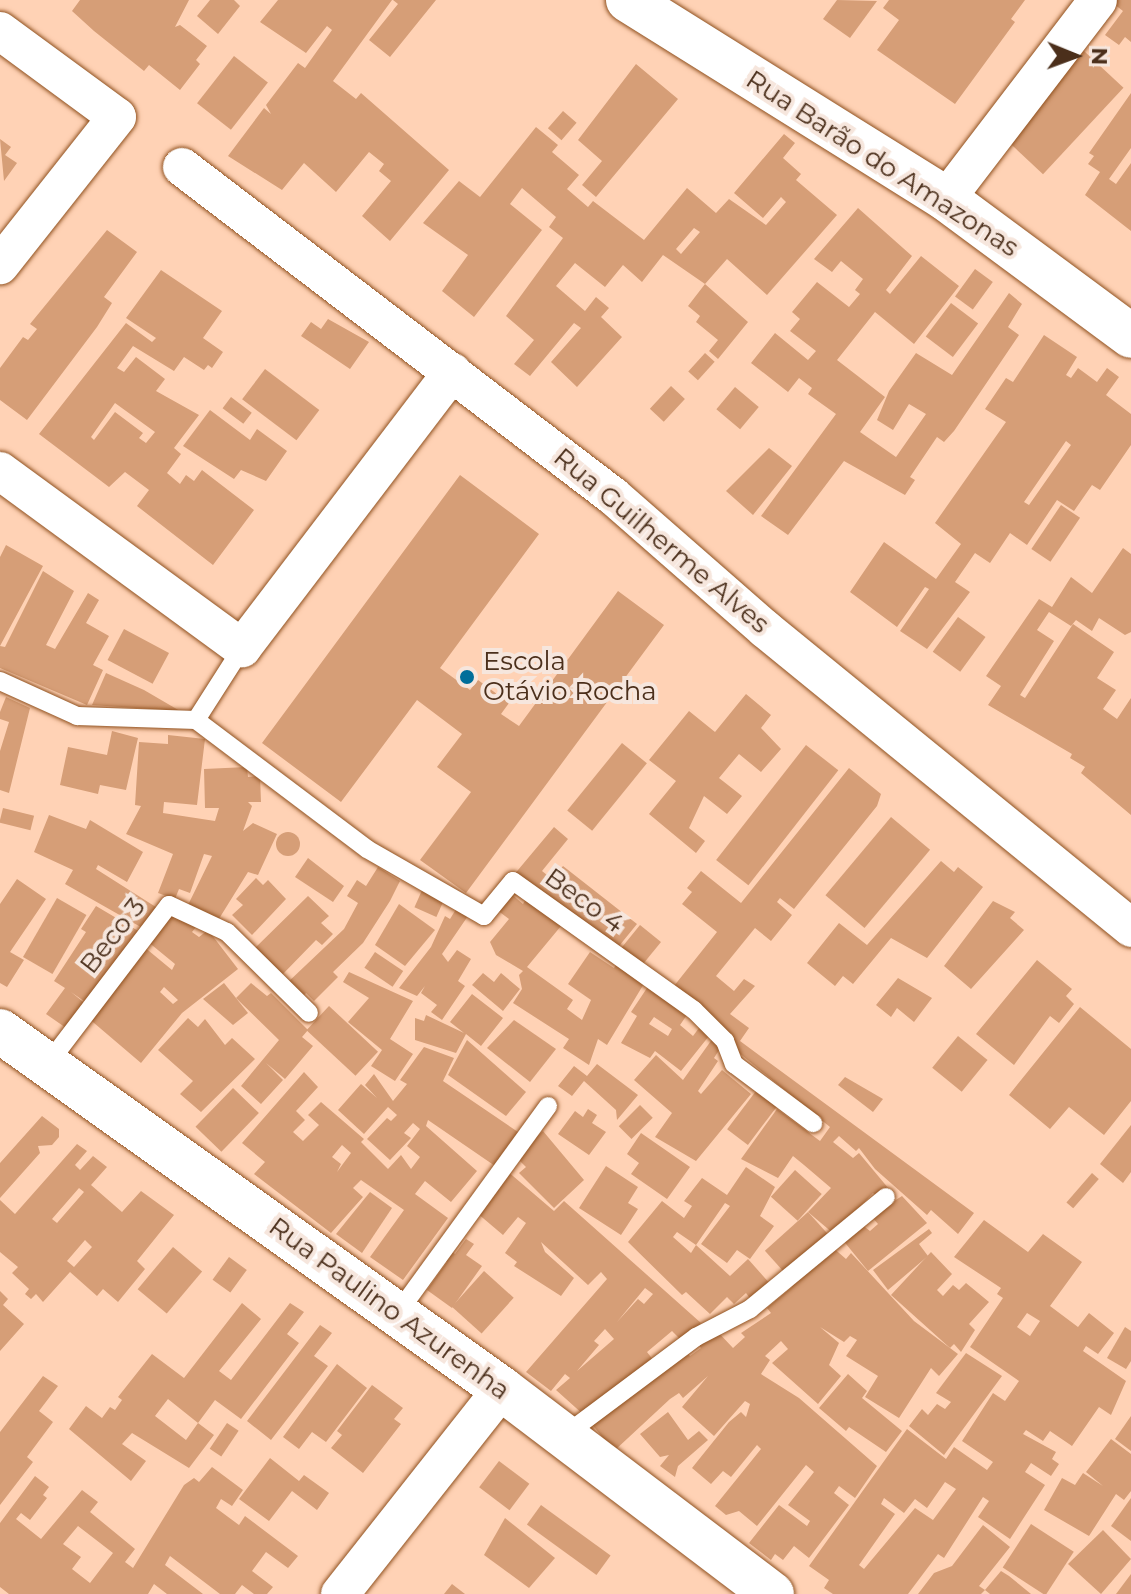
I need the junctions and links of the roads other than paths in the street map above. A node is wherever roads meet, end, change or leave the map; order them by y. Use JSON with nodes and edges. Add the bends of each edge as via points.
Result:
{"nodes":[{"id":1,"x":628,"y":0,"type":"edge"},
{"id":2,"x":1098,"y":0,"type":"edge"},
{"id":3,"x":0,"y":31,"type":"edge"},
{"id":4,"x":182,"y":167,"type":"dead end"},
{"id":5,"x":946,"y":199,"type":"junction"},
{"id":6,"x":0,"y":265,"type":"edge"},
{"id":7,"x":1131,"y":336,"type":"edge"},
{"id":8,"x":452,"y":372,"type":"junction"},
{"id":9,"x":0,"y":471,"type":"edge"},
{"id":10,"x":242,"y":648,"type":"junction"},
{"id":11,"x":0,"y":681,"type":"edge"},
{"id":12,"x":196,"y":720,"type":"junction"},
{"id":13,"x":1131,"y":928,"type":"edge"},
{"id":14,"x":309,"y":1013,"type":"dead end"},
{"id":15,"x":0,"y":1031,"type":"edge"},
{"id":16,"x":47,"y":1065,"type":"junction"},
{"id":17,"x":548,"y":1106,"type":"dead end"},
{"id":18,"x":813,"y":1123,"type":"dead end"},
{"id":19,"x":886,"y":1197,"type":"dead end"},
{"id":20,"x":397,"y":1314,"type":"junction"},
{"id":21,"x":502,"y":1389,"type":"junction"},
{"id":22,"x":564,"y":1436,"type":"junction"},
{"id":23,"x":340,"y":1594,"type":"edge"},
{"id":24,"x":772,"y":1594,"type":"edge"}],
"edges":[{"from":1,"to":5,"type":"street","name":"Rua Barão do Amazonas"},
{"from":2,"to":5,"type":"street"},
{"from":3,"to":6,"type":"street","via":[[117,117]]},
{"from":4,"to":8,"type":"street","name":"Rua Guilherme Alves"},
{"from":5,"to":7,"type":"street","name":"Rua Barão do Amazonas"},
{"from":8,"to":10,"type":"street"},
{"from":8,"to":13,"type":"street","name":"Rua Guilherme Alves","via":[[613,496],[765,629]]},
{"from":9,"to":10,"type":"street"},
{"from":10,"to":12,"type":"lane"},
{"from":11,"to":12,"type":"lane","via":[[77,716]]},
{"from":12,"to":18,"type":"lane","name":"Beco 4","via":[[367,849],[484,916],[513,881],[694,1010],[725,1041],[734,1064]]},
{"from":14,"to":16,"type":"lane","name":"Beco 3","via":[[227,932],[169,905]]},
{"from":15,"to":16,"type":"street","name":"Rua Paulino Azurenha"},
{"from":16,"to":20,"type":"street","name":"Rua Paulino Azurenha"},
{"from":17,"to":20,"type":"lane"},
{"from":19,"to":22,"type":"lane","via":[[750,1309],[696,1337]]},
{"from":20,"to":21,"type":"street","name":"Rua Paulino Azurenha"},
{"from":21,"to":22,"type":"street","name":"Rua Paulino Azurenha"},
{"from":21,"to":23,"type":"street"},
{"from":22,"to":24,"type":"street","name":"Rua Paulino Azurenha"}]}
